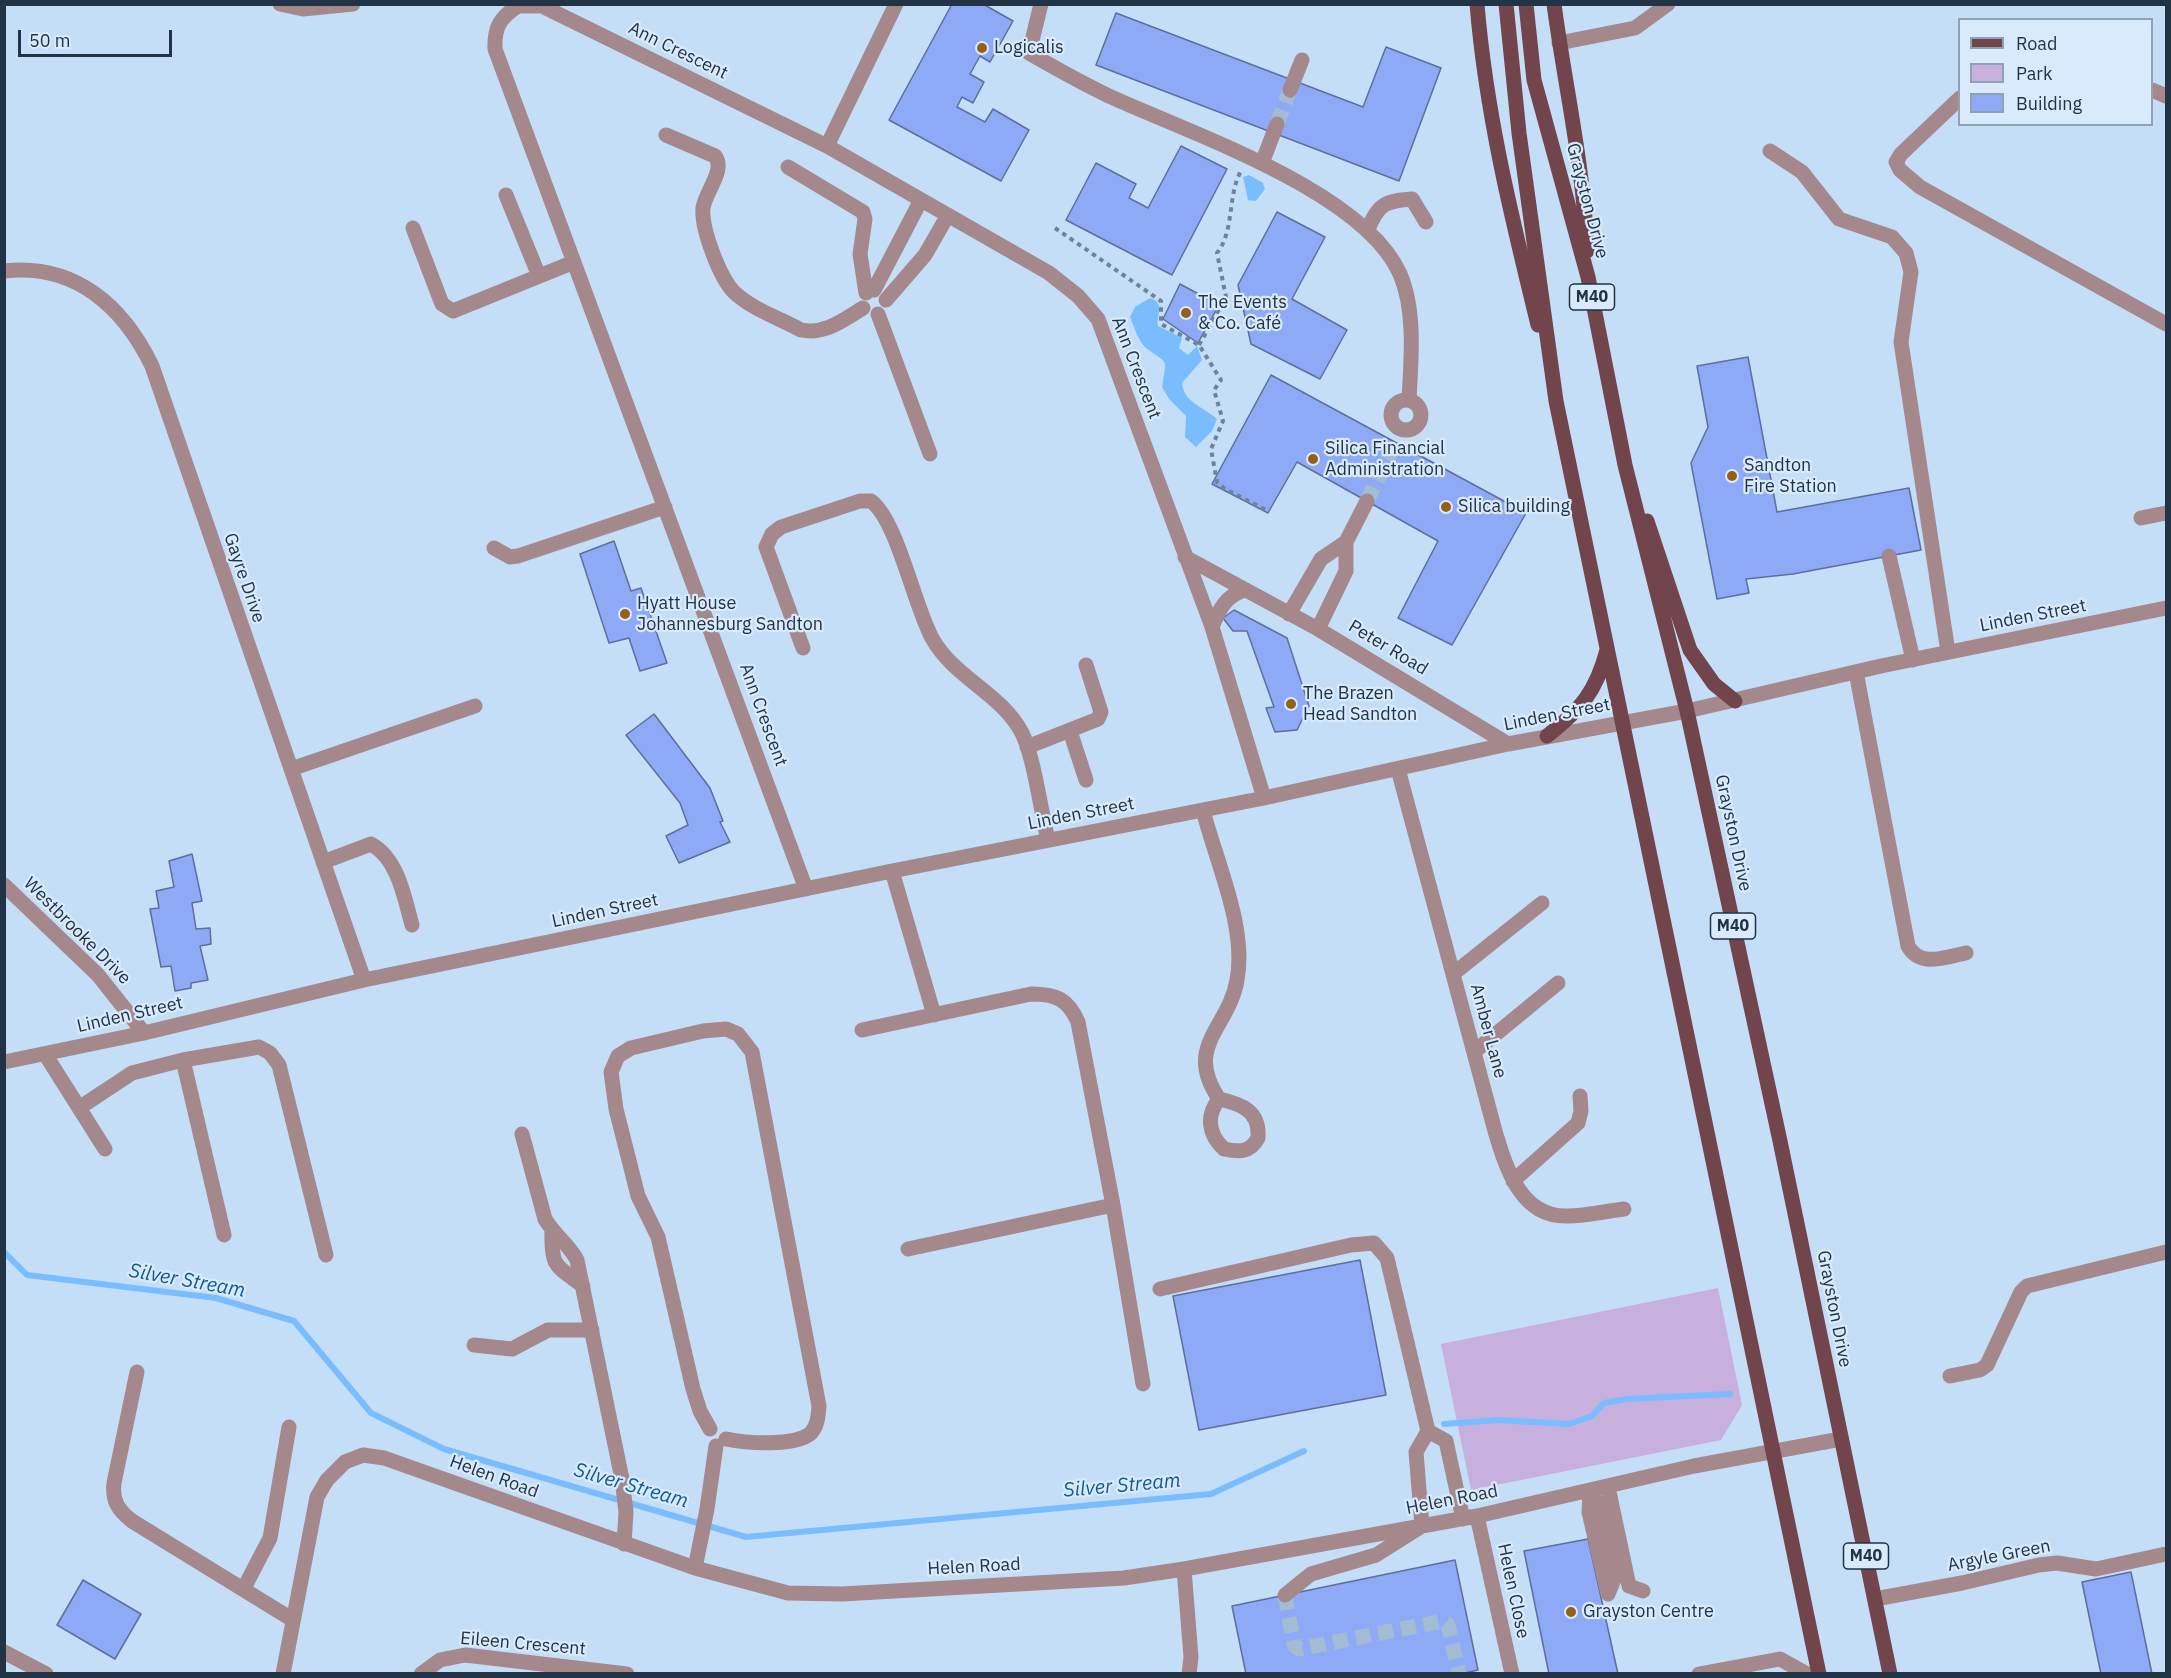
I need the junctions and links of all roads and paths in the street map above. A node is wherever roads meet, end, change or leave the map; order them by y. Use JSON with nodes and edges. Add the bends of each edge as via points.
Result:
{"nodes":[{"id":1,"x":280,"y":4,"type":"edge"},
{"id":2,"x":353,"y":4,"type":"edge"},
{"id":3,"x":896,"y":4,"type":"edge"},
{"id":4,"x":1041,"y":4,"type":"edge"},
{"id":5,"x":1506,"y":4,"type":"edge"},
{"id":6,"x":1526,"y":4,"type":"edge"},
{"id":7,"x":1554,"y":4,"type":"edge"},
{"id":8,"x":1668,"y":4,"type":"edge"},
{"id":9,"x":1475,"y":8,"type":"edge"},
{"id":10,"x":1559,"y":43,"type":"junction"},
{"id":11,"x":1302,"y":60,"type":"dead end"},
{"id":12,"x":1290,"y":90,"type":"tunnel mouth"},
{"id":13,"x":1958,"y":99,"type":"edge"},
{"id":14,"x":1277,"y":124,"type":"tunnel mouth"},
{"id":15,"x":666,"y":135,"type":"dead end"},
{"id":16,"x":827,"y":146,"type":"junction"},
{"id":17,"x":1770,"y":151,"type":"dead end"},
{"id":18,"x":1262,"y":163,"type":"junction"},
{"id":19,"x":788,"y":168,"type":"dead end"},
{"id":20,"x":1243,"y":168,"type":"dead end"},
{"id":21,"x":506,"y":195,"type":"dead end"},
{"id":22,"x":921,"y":200,"type":"junction"},
{"id":23,"x":948,"y":215,"type":"junction"},
{"id":24,"x":1426,"y":222,"type":"dead end"},
{"id":25,"x":413,"y":228,"type":"dead end"},
{"id":26,"x":1055,"y":228,"type":"dead end"},
{"id":27,"x":1368,"y":229,"type":"junction"},
{"id":28,"x":574,"y":262,"type":"junction"},
{"id":29,"x":4,"y":271,"type":"edge"},
{"id":30,"x":539,"y":276,"type":"junction"},
{"id":31,"x":1588,"y":277,"type":"junction"},
{"id":32,"x":870,"y":291,"type":"junction"},
{"id":33,"x":886,"y":300,"type":"junction"},
{"id":34,"x":863,"y":308,"type":"junction"},
{"id":35,"x":878,"y":314,"type":"junction"},
{"id":36,"x":2166,"y":324,"type":"edge"},
{"id":37,"x":1198,"y":345,"type":"junction"},
{"id":38,"x":1409,"y":400,"type":"junction"},
{"id":39,"x":1556,"y":401,"type":"junction"},
{"id":40,"x":930,"y":454,"type":"dead end"},
{"id":41,"x":1625,"y":465,"type":"junction"},
{"id":42,"x":1367,"y":501,"type":"tunnel mouth"},
{"id":43,"x":665,"y":507,"type":"junction"},
{"id":44,"x":1268,"y":511,"type":"dead end"},
{"id":45,"x":2166,"y":513,"type":"edge"},
{"id":46,"x":2141,"y":518,"type":"dead end"},
{"id":47,"x":1346,"y":542,"type":"junction"},
{"id":48,"x":494,"y":548,"type":"dead end"},
{"id":49,"x":1185,"y":556,"type":"junction"},
{"id":50,"x":1889,"y":556,"type":"dead end"},
{"id":51,"x":1245,"y":590,"type":"junction"},
{"id":52,"x":2166,"y":608,"type":"edge"},
{"id":53,"x":1289,"y":614,"type":"junction"},
{"id":54,"x":1212,"y":627,"type":"junction"},
{"id":55,"x":1318,"y":629,"type":"junction"},
{"id":56,"x":1608,"y":647,"type":"junction"},
{"id":57,"x":803,"y":648,"type":"dead end"},
{"id":58,"x":1948,"y":652,"type":"junction"},
{"id":59,"x":1913,"y":660,"type":"junction"},
{"id":60,"x":1086,"y":665,"type":"dead end"},
{"id":61,"x":1856,"y":672,"type":"junction"},
{"id":62,"x":1735,"y":701,"type":"junction"},
{"id":63,"x":475,"y":706,"type":"dead end"},
{"id":64,"x":1687,"y":711,"type":"junction"},
{"id":65,"x":1623,"y":722,"type":"junction"},
{"id":66,"x":1070,"y":731,"type":"junction"},
{"id":67,"x":1547,"y":736,"type":"junction"},
{"id":68,"x":1508,"y":744,"type":"junction"},
{"id":69,"x":1027,"y":747,"type":"junction"},
{"id":70,"x":1398,"y":768,"type":"junction"},
{"id":71,"x":291,"y":770,"type":"junction"},
{"id":72,"x":1086,"y":780,"type":"dead end"},
{"id":73,"x":1264,"y":798,"type":"junction"},
{"id":74,"x":1203,"y":810,"type":"junction"},
{"id":75,"x":1048,"y":840,"type":"junction"},
{"id":76,"x":323,"y":862,"type":"junction"},
{"id":77,"x":892,"y":871,"type":"junction"},
{"id":78,"x":4,"y":885,"type":"edge"},
{"id":79,"x":806,"y":889,"type":"junction"},
{"id":80,"x":1542,"y":903,"type":"dead end"},
{"id":81,"x":412,"y":925,"type":"dead end"},
{"id":82,"x":1966,"y":954,"type":"dead end"},
{"id":83,"x":1453,"y":974,"type":"junction"},
{"id":84,"x":364,"y":980,"type":"junction"},
{"id":85,"x":1558,"y":983,"type":"dead end"},
{"id":86,"x":933,"y":1015,"type":"junction"},
{"id":87,"x":862,"y":1030,"type":"dead end"},
{"id":88,"x":144,"y":1033,"type":"junction"},
{"id":89,"x":1474,"y":1052,"type":"junction"},
{"id":90,"x":45,"y":1054,"type":"junction"},
{"id":91,"x":183,"y":1060,"type":"junction"},
{"id":92,"x":4,"y":1062,"type":"edge"},
{"id":93,"x":1580,"y":1096,"type":"dead end"},
{"id":94,"x":1219,"y":1099,"type":"dead end"},
{"id":95,"x":79,"y":1108,"type":"junction"},
{"id":96,"x":522,"y":1134,"type":"dead end"},
{"id":97,"x":105,"y":1149,"type":"dead end"},
{"id":98,"x":1513,"y":1181,"type":"junction"},
{"id":99,"x":1113,"y":1205,"type":"junction"},
{"id":100,"x":1624,"y":1209,"type":"dead end"},
{"id":101,"x":224,"y":1234,"type":"dead end"},
{"id":102,"x":908,"y":1249,"type":"dead end"},
{"id":103,"x":2166,"y":1252,"type":"edge"},
{"id":104,"x":326,"y":1255,"type":"dead end"},
{"id":105,"x":1160,"y":1289,"type":"dead end"},
{"id":106,"x":592,"y":1330,"type":"junction"},
{"id":107,"x":474,"y":1345,"type":"dead end"},
{"id":108,"x":137,"y":1372,"type":"dead end"},
{"id":109,"x":1950,"y":1376,"type":"dead end"},
{"id":110,"x":1143,"y":1384,"type":"dead end"},
{"id":111,"x":289,"y":1427,"type":"dead end"},
{"id":112,"x":1428,"y":1431,"type":"junction"},
{"id":113,"x":1841,"y":1439,"type":"junction"},
{"id":114,"x":721,"y":1443,"type":"junction"},
{"id":115,"x":1773,"y":1453,"type":"junction"},
{"id":116,"x":1608,"y":1487,"type":"junction"},
{"id":117,"x":1590,"y":1491,"type":"junction"},
{"id":118,"x":1470,"y":1517,"type":"junction"},
{"id":119,"x":1422,"y":1526,"type":"junction"},
{"id":120,"x":624,"y":1544,"type":"junction"},
{"id":121,"x":2166,"y":1554,"type":"edge"},
{"id":122,"x":694,"y":1568,"type":"junction"},
{"id":123,"x":1184,"y":1569,"type":"junction"},
{"id":124,"x":244,"y":1588,"type":"junction"},
{"id":125,"x":1643,"y":1591,"type":"dead end"},
{"id":126,"x":1608,"y":1594,"type":"dead end"},
{"id":127,"x":1285,"y":1595,"type":"dead end"},
{"id":128,"x":1875,"y":1599,"type":"junction"},
{"id":129,"x":293,"y":1620,"type":"junction"},
{"id":130,"x":4,"y":1652,"type":"edge"},
{"id":131,"x":46,"y":1674,"type":"edge"},
{"id":132,"x":283,"y":1674,"type":"edge"},
{"id":133,"x":421,"y":1674,"type":"edge"},
{"id":134,"x":627,"y":1674,"type":"edge"},
{"id":135,"x":1189,"y":1674,"type":"edge"},
{"id":136,"x":1512,"y":1674,"type":"edge"},
{"id":137,"x":1699,"y":1674,"type":"edge"},
{"id":138,"x":1807,"y":1674,"type":"edge"},
{"id":139,"x":1819,"y":1674,"type":"edge"},
{"id":140,"x":1890,"y":1674,"type":"edge"}],
"edges":[{"from":1,"to":2,"type":"street","via":[[303,9]]},
{"from":3,"to":16,"type":"street"},
{"from":4,"to":18,"type":"street","via":[[1029,53],[1107,95]]},
{"from":5,"to":39,"type":"main road","number":"M40","via":[[1518,133]]},
{"from":6,"to":31,"type":"main road","name":"Grayston Drive","number":"M40","via":[[1534,80]]},
{"from":7,"to":10,"type":"main road"},
{"from":8,"to":10,"type":"street","via":[[1635,28]]},
{"from":9,"to":39,"type":"main road","via":[[1494,137]]},
{"from":10,"to":31,"type":"main road","via":[[1580,160]]},
{"from":11,"to":12,"type":"street"},
{"from":13,"to":36,"type":"street","via":[[1900,154],[1896,162],[1900,170],[1920,187]]},
{"from":14,"to":18,"type":"street"},
{"from":15,"to":34,"type":"street","via":[[715,156],[718,161],[720,167],[705,199],[702,220],[725,279],[738,296],[810,332],[828,329]]},
{"from":16,"to":22,"type":"street","name":"Ann Crescent"},
{"from":16,"to":28,"type":"street","name":"Ann Crescent","via":[[542,6],[518,6],[498,24],[495,49]]},
{"from":17,"to":58,"type":"street","via":[[1802,172],[1839,219],[1892,237],[1906,253],[1911,272],[1901,342]]},
{"from":18,"to":27,"type":"street","via":[[1349,213]]},
{"from":19,"to":32,"type":"street","via":[[862,213],[865,219],[860,254]]},
{"from":20,"to":37,"type":"path","via":[[1236,180],[1226,241],[1217,253],[1226,297]]},
{"from":21,"to":30,"type":"street"},
{"from":22,"to":23,"type":"street","name":"Ann Crescent"},
{"from":22,"to":32,"type":"street"},
{"from":23,"to":33,"type":"street","via":[[925,255]]},
{"from":23,"to":49,"type":"street","name":"Ann Crescent","via":[[1049,273],[1078,296],[1098,319]]},
{"from":24,"to":27,"type":"street","via":[[1412,199],[1391,200],[1376,210]]},
{"from":25,"to":30,"type":"street","via":[[442,304],[449,310],[460,310]]},
{"from":26,"to":37,"type":"path","via":[[1161,301],[1161,324]]},
{"from":27,"to":38,"type":"street","via":[[1400,273],[1407,296]]},
{"from":28,"to":30,"type":"street"},
{"from":28,"to":43,"type":"street","name":"Ann Crescent"},
{"from":29,"to":71,"type":"street","name":"Gayre Drive","via":[[71,279],[102,299],[140,342],[152,366]]},
{"from":31,"to":41,"type":"main road","name":"Grayston Drive","number":"M40"},
{"from":32,"to":33,"type":"street","via":[[882,292]]},
{"from":32,"to":34,"type":"street","via":[[862,300]]},
{"from":33,"to":35,"type":"street","via":[[885,308]]},
{"from":34,"to":35,"type":"street"},
{"from":35,"to":40,"type":"street"},
{"from":37,"to":44,"type":"path","via":[[1221,380],[1214,390],[1223,421],[1211,449],[1216,482]]},
{"from":38,"to":38,"type":"street","via":[[1395,404],[1390,414],[1399,436],[1416,428],[1421,419],[1420,409]]},
{"from":39,"to":56,"type":"main road","number":"M40"},
{"from":41,"to":62,"type":"main road","via":[[1660,554],[1683,636],[1699,666]]},
{"from":41,"to":64,"type":"main road","name":"Grayston Drive","number":"M40"},
{"from":42,"to":47,"type":"street"},
{"from":43,"to":48,"type":"street","via":[[518,556],[510,557]]},
{"from":43,"to":79,"type":"street","name":"Ann Crescent"},
{"from":45,"to":46,"type":"street"},
{"from":47,"to":53,"type":"street","via":[[1321,559]]},
{"from":47,"to":55,"type":"street","via":[[1346,571]]},
{"from":49,"to":51,"type":"street","name":"Peter Road"},
{"from":49,"to":54,"type":"street","name":"Ann Crescent"},
{"from":50,"to":59,"type":"street"},
{"from":51,"to":53,"type":"street","name":"Peter Road"},
{"from":51,"to":54,"type":"street","via":[[1228,599]]},
{"from":52,"to":58,"type":"street","name":"Linden Street"},
{"from":53,"to":55,"type":"street","name":"Peter Road"},
{"from":54,"to":73,"type":"street","name":"Ann Crescent"},
{"from":55,"to":68,"type":"street","name":"Peter Road"},
{"from":56,"to":65,"type":"main road","number":"M40"},
{"from":56,"to":67,"type":"main road","via":[[1588,698],[1573,716]]},
{"from":57,"to":69,"type":"street","via":[[766,547],[769,539],[781,527],[871,501],[886,518],[932,639],[957,669],[1009,711]]},
{"from":58,"to":59,"type":"street","name":"Linden Street"},
{"from":59,"to":61,"type":"street","name":"Linden Street"},
{"from":60,"to":66,"type":"street","via":[[1101,712],[1098,719]]},
{"from":61,"to":62,"type":"street","name":"Linden Street"},
{"from":61,"to":82,"type":"street","via":[[1908,946],[1913,956],[1924,961]]},
{"from":62,"to":64,"type":"street","name":"Linden Street"},
{"from":63,"to":71,"type":"street"},
{"from":64,"to":65,"type":"street","name":"Linden Street"},
{"from":64,"to":113,"type":"main road","name":"Grayston Drive","number":"M40"},
{"from":65,"to":67,"type":"street","name":"Linden Street"},
{"from":65,"to":115,"type":"main road","number":"M40"},
{"from":66,"to":69,"type":"street"},
{"from":66,"to":72,"type":"street"},
{"from":67,"to":68,"type":"street","name":"Linden Street"},
{"from":68,"to":70,"type":"street","name":"Linden Street"},
{"from":69,"to":75,"type":"street"},
{"from":70,"to":73,"type":"street","name":"Linden Street"},
{"from":70,"to":83,"type":"street","name":"Amber Lane"},
{"from":71,"to":76,"type":"street","name":"Gayre Drive"},
{"from":73,"to":74,"type":"street","name":"Linden Street"},
{"from":74,"to":75,"type":"street","name":"Linden Street"},
{"from":74,"to":94,"type":"street","via":[[1240,945],[1237,982],[1205,1051],[1206,1070]]},
{"from":75,"to":77,"type":"street","name":"Linden Street"},
{"from":76,"to":81,"type":"street","via":[[370,844],[384,851],[402,889]]},
{"from":76,"to":84,"type":"street","name":"Gayre Drive"},
{"from":77,"to":79,"type":"street","name":"Linden Street"},
{"from":77,"to":86,"type":"street"},
{"from":78,"to":88,"type":"street","name":"Westbrooke Drive","via":[[98,975]]},
{"from":79,"to":84,"type":"street","name":"Linden Street"},
{"from":80,"to":83,"type":"street"},
{"from":83,"to":89,"type":"street","name":"Amber Lane"},
{"from":84,"to":88,"type":"street","name":"Linden Street"},
{"from":85,"to":89,"type":"street"},
{"from":86,"to":87,"type":"street"},
{"from":86,"to":99,"type":"street","via":[[1031,994],[1058,997],[1072,1008],[1078,1022]]},
{"from":88,"to":90,"type":"street","name":"Linden Street"},
{"from":89,"to":98,"type":"street","name":"Amber Lane"},
{"from":90,"to":92,"type":"street","name":"Linden Street"},
{"from":90,"to":95,"type":"street"},
{"from":91,"to":95,"type":"street","via":[[132,1073]]},
{"from":91,"to":101,"type":"street"},
{"from":91,"to":104,"type":"street","via":[[260,1047],[279,1065]]},
{"from":93,"to":98,"type":"street","via":[[1578,1123]]},
{"from":95,"to":97,"type":"street"},
{"from":96,"to":106,"type":"street","via":[[545,1219],[577,1260]]},
{"from":98,"to":100,"type":"street","name":"Amber Lane","via":[[1532,1205],[1552,1215]]},
{"from":99,"to":102,"type":"street"},
{"from":99,"to":110,"type":"street"},
{"from":103,"to":109,"type":"street","via":[[2027,1286],[1987,1365]]},
{"from":105,"to":112,"type":"street","via":[[1374,1243],[1385,1253],[1390,1265]]},
{"from":106,"to":107,"type":"street","via":[[548,1330],[512,1349]]},
{"from":106,"to":120,"type":"street","via":[[622,1479]]},
{"from":108,"to":124,"type":"street","via":[[114,1483],[115,1504],[132,1521]]},
{"from":111,"to":124,"type":"street","via":[[273,1528]]},
{"from":112,"to":118,"type":"street","name":"Helen Close","via":[[1446,1442]]},
{"from":112,"to":119,"type":"street","via":[[1416,1452]]},
{"from":113,"to":115,"type":"street","name":"Helen Road"},
{"from":113,"to":128,"type":"main road","name":"Grayston Drive","number":"M40"},
{"from":114,"to":114,"type":"street","via":[[795,1439],[812,1432],[819,1415],[818,1393],[752,1052],[738,1034],[726,1029],[631,1048],[618,1056],[611,1072],[638,1196],[658,1237],[693,1389],[710,1429],[707,1438]]},
{"from":114,"to":122,"type":"street"},
{"from":115,"to":116,"type":"street","name":"Helen Road","via":[[1694,1466]]},
{"from":115,"to":139,"type":"main road","number":"M40"},
{"from":116,"to":117,"type":"street","name":"Helen Road"},
{"from":116,"to":125,"type":"street","via":[[1629,1586]]},
{"from":117,"to":118,"type":"street","name":"Helen Road"},
{"from":117,"to":126,"type":"street","via":[[1589,1512]]},
{"from":118,"to":119,"type":"street","name":"Helen Road"},
{"from":118,"to":136,"type":"street","name":"Helen Close"},
{"from":119,"to":123,"type":"street","name":"Helen Road"},
{"from":119,"to":127,"type":"street","via":[[1376,1555],[1311,1574]]},
{"from":120,"to":122,"type":"street","name":"Helen Road"},
{"from":120,"to":129,"type":"street","name":"Helen Road","via":[[384,1458],[363,1455],[337,1469],[317,1497]]},
{"from":121,"to":128,"type":"street","name":"Argyle Green","via":[[2096,1569],[2057,1563],[2038,1565]]},
{"from":122,"to":123,"type":"street","name":"Helen Road","via":[[788,1593],[833,1594],[1124,1578]]},
{"from":123,"to":135,"type":"street"},
{"from":124,"to":129,"type":"street"},
{"from":128,"to":140,"type":"main road","name":"Grayston Drive","number":"M40"},
{"from":129,"to":132,"type":"street","name":"Helen Road"},
{"from":130,"to":131,"type":"street"},
{"from":133,"to":134,"type":"street","name":"Eileen Crescent","via":[[440,1660],[465,1655]]},
{"from":137,"to":138,"type":"street","via":[[1780,1659]]}]}
